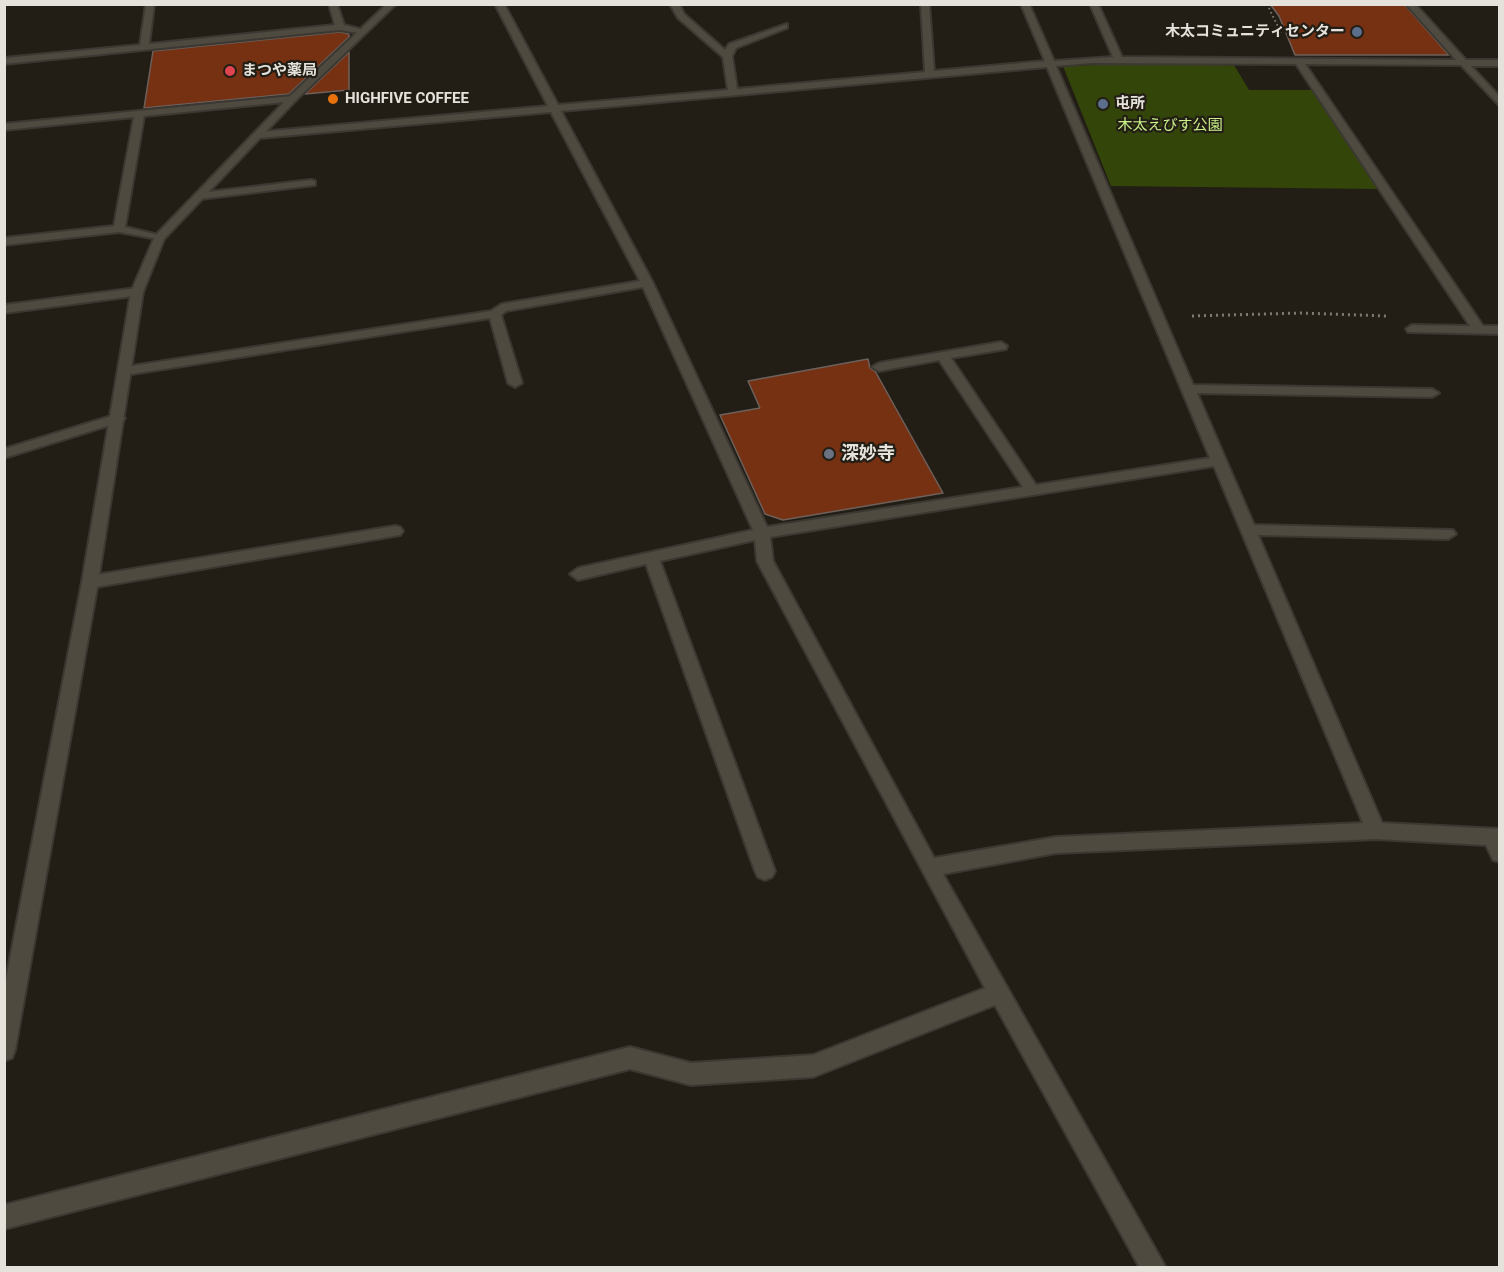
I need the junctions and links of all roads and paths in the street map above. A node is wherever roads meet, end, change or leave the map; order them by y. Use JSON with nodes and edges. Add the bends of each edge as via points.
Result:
{"nodes":[{"id":1,"x":150,"y":4,"type":"edge"},
{"id":2,"x":333,"y":4,"type":"edge"},
{"id":3,"x":392,"y":4,"type":"edge"},
{"id":4,"x":499,"y":4,"type":"edge"},
{"id":5,"x":674,"y":4,"type":"edge"},
{"id":6,"x":925,"y":4,"type":"edge"},
{"id":7,"x":1024,"y":4,"type":"edge"},
{"id":8,"x":1094,"y":4,"type":"edge"},
{"id":9,"x":1410,"y":4,"type":"edge"},
{"id":10,"x":784,"y":26,"type":"dead end"},
{"id":11,"x":340,"y":27,"type":"junction"},
{"id":12,"x":364,"y":31,"type":"junction"},
{"id":13,"x":144,"y":44,"type":"junction"},
{"id":14,"x":727,"y":57,"type":"junction"},
{"id":15,"x":1118,"y":58,"type":"junction"},
{"id":16,"x":4,"y":61,"type":"edge"},
{"id":17,"x":1298,"y":61,"type":"junction"},
{"id":18,"x":1051,"y":63,"type":"junction"},
{"id":19,"x":1463,"y":63,"type":"junction"},
{"id":20,"x":1500,"y":63,"type":"edge"},
{"id":21,"x":930,"y":74,"type":"junction"},
{"id":22,"x":733,"y":93,"type":"junction"},
{"id":23,"x":292,"y":99,"type":"junction"},
{"id":24,"x":1500,"y":103,"type":"edge"},
{"id":25,"x":554,"y":109,"type":"junction"},
{"id":26,"x":140,"y":112,"type":"junction"},
{"id":27,"x":4,"y":127,"type":"edge"},
{"id":28,"x":260,"y":135,"type":"junction"},
{"id":29,"x":311,"y":183,"type":"dead end"},
{"id":30,"x":200,"y":196,"type":"junction"},
{"id":31,"x":119,"y":229,"type":"junction"},
{"id":32,"x":159,"y":238,"type":"junction"},
{"id":33,"x":4,"y":242,"type":"edge"},
{"id":34,"x":647,"y":284,"type":"junction"},
{"id":35,"x":137,"y":291,"type":"junction"},
{"id":36,"x":4,"y":309,"type":"edge"},
{"id":37,"x":495,"y":314,"type":"junction"},
{"id":38,"x":1156,"y":317,"type":"junction"},
{"id":39,"x":1412,"y":329,"type":"joint"},
{"id":40,"x":1479,"y":330,"type":"junction"},
{"id":41,"x":1500,"y":330,"type":"edge"},
{"id":42,"x":1001,"y":346,"type":"dead end"},
{"id":43,"x":943,"y":356,"type":"junction"},
{"id":44,"x":879,"y":367,"type":"dead end"},
{"id":45,"x":125,"y":371,"type":"junction"},
{"id":46,"x":515,"y":384,"type":"dead end"},
{"id":47,"x":1187,"y":389,"type":"junction"},
{"id":48,"x":1432,"y":393,"type":"dead end"},
{"id":49,"x":118,"y":418,"type":"junction"},
{"id":50,"x":4,"y":454,"type":"edge"},
{"id":51,"x":1218,"y":461,"type":"junction"},
{"id":52,"x":1033,"y":491,"type":"junction"},
{"id":53,"x":1247,"y":530,"type":"junction"},
{"id":54,"x":395,"y":531,"type":"dead end"},
{"id":55,"x":762,"y":533,"type":"junction"},
{"id":56,"x":1448,"y":534,"type":"dead end"},
{"id":57,"x":651,"y":558,"type":"junction"},
{"id":58,"x":578,"y":574,"type":"dead end"},
{"id":59,"x":90,"y":582,"type":"junction"},
{"id":60,"x":1376,"y":831,"type":"junction"},
{"id":61,"x":1497,"y":843,"type":"edge"},
{"id":62,"x":929,"y":868,"type":"junction"},
{"id":63,"x":765,"y":871,"type":"dead end"},
{"id":64,"x":999,"y":993,"type":"junction"},
{"id":65,"x":4,"y":1050,"type":"edge"},
{"id":66,"x":4,"y":1216,"type":"edge"},
{"id":67,"x":1154,"y":1268,"type":"edge"}],
"edges":[{"from":1,"to":13,"type":"street"},
{"from":2,"to":11,"type":"street"},
{"from":3,"to":12,"type":"street"},
{"from":4,"to":25,"type":"street"},
{"from":5,"to":14,"type":"street","via":[[681,16]]},
{"from":6,"to":21,"type":"street"},
{"from":7,"to":18,"type":"street"},
{"from":8,"to":15,"type":"street"},
{"from":9,"to":19,"type":"street"},
{"from":10,"to":14,"type":"street","via":[[732,46]]},
{"from":11,"to":12,"type":"street"},
{"from":11,"to":13,"type":"street"},
{"from":12,"to":23,"type":"street"},
{"from":13,"to":16,"type":"street"},
{"from":14,"to":22,"type":"street"},
{"from":15,"to":17,"type":"street"},
{"from":15,"to":18,"type":"street"},
{"from":17,"to":19,"type":"street"},
{"from":17,"to":40,"type":"street"},
{"from":18,"to":21,"type":"street"},
{"from":18,"to":38,"type":"street"},
{"from":19,"to":20,"type":"street"},
{"from":19,"to":24,"type":"street"},
{"from":21,"to":22,"type":"street"},
{"from":22,"to":25,"type":"street"},
{"from":23,"to":26,"type":"street"},
{"from":23,"to":28,"type":"street"},
{"from":25,"to":28,"type":"street"},
{"from":25,"to":34,"type":"street"},
{"from":26,"to":27,"type":"street"},
{"from":26,"to":31,"type":"street"},
{"from":28,"to":30,"type":"street"},
{"from":29,"to":30,"type":"street"},
{"from":30,"to":32,"type":"street"},
{"from":31,"to":32,"type":"street"},
{"from":31,"to":33,"type":"street"},
{"from":32,"to":35,"type":"street"},
{"from":34,"to":37,"type":"street","via":[[502,308]]},
{"from":34,"to":55,"type":"street"},
{"from":35,"to":36,"type":"street"},
{"from":35,"to":45,"type":"street"},
{"from":37,"to":45,"type":"street"},
{"from":37,"to":46,"type":"street"},
{"from":38,"to":39,"type":"path","via":[[1301,313],[1386,316],[1406,321]]},
{"from":38,"to":47,"type":"street"},
{"from":39,"to":40,"type":"street"},
{"from":40,"to":41,"type":"street"},
{"from":42,"to":43,"type":"street"},
{"from":43,"to":44,"type":"street"},
{"from":43,"to":52,"type":"street"},
{"from":45,"to":49,"type":"street"},
{"from":47,"to":48,"type":"street"},
{"from":47,"to":51,"type":"street"},
{"from":49,"to":50,"type":"street"},
{"from":49,"to":59,"type":"street"},
{"from":51,"to":52,"type":"street"},
{"from":51,"to":53,"type":"street"},
{"from":52,"to":55,"type":"street"},
{"from":53,"to":56,"type":"street"},
{"from":53,"to":60,"type":"street"},
{"from":54,"to":59,"type":"street"},
{"from":55,"to":57,"type":"street"},
{"from":55,"to":62,"type":"street","via":[[765,561]]},
{"from":57,"to":58,"type":"street"},
{"from":57,"to":63,"type":"street"},
{"from":59,"to":65,"type":"street"},
{"from":60,"to":61,"type":"street"},
{"from":60,"to":62,"type":"street","via":[[1056,845]]},
{"from":62,"to":64,"type":"street"},
{"from":64,"to":66,"type":"street","via":[[813,1066],[691,1074],[630,1058]]},
{"from":64,"to":67,"type":"street"}]}
